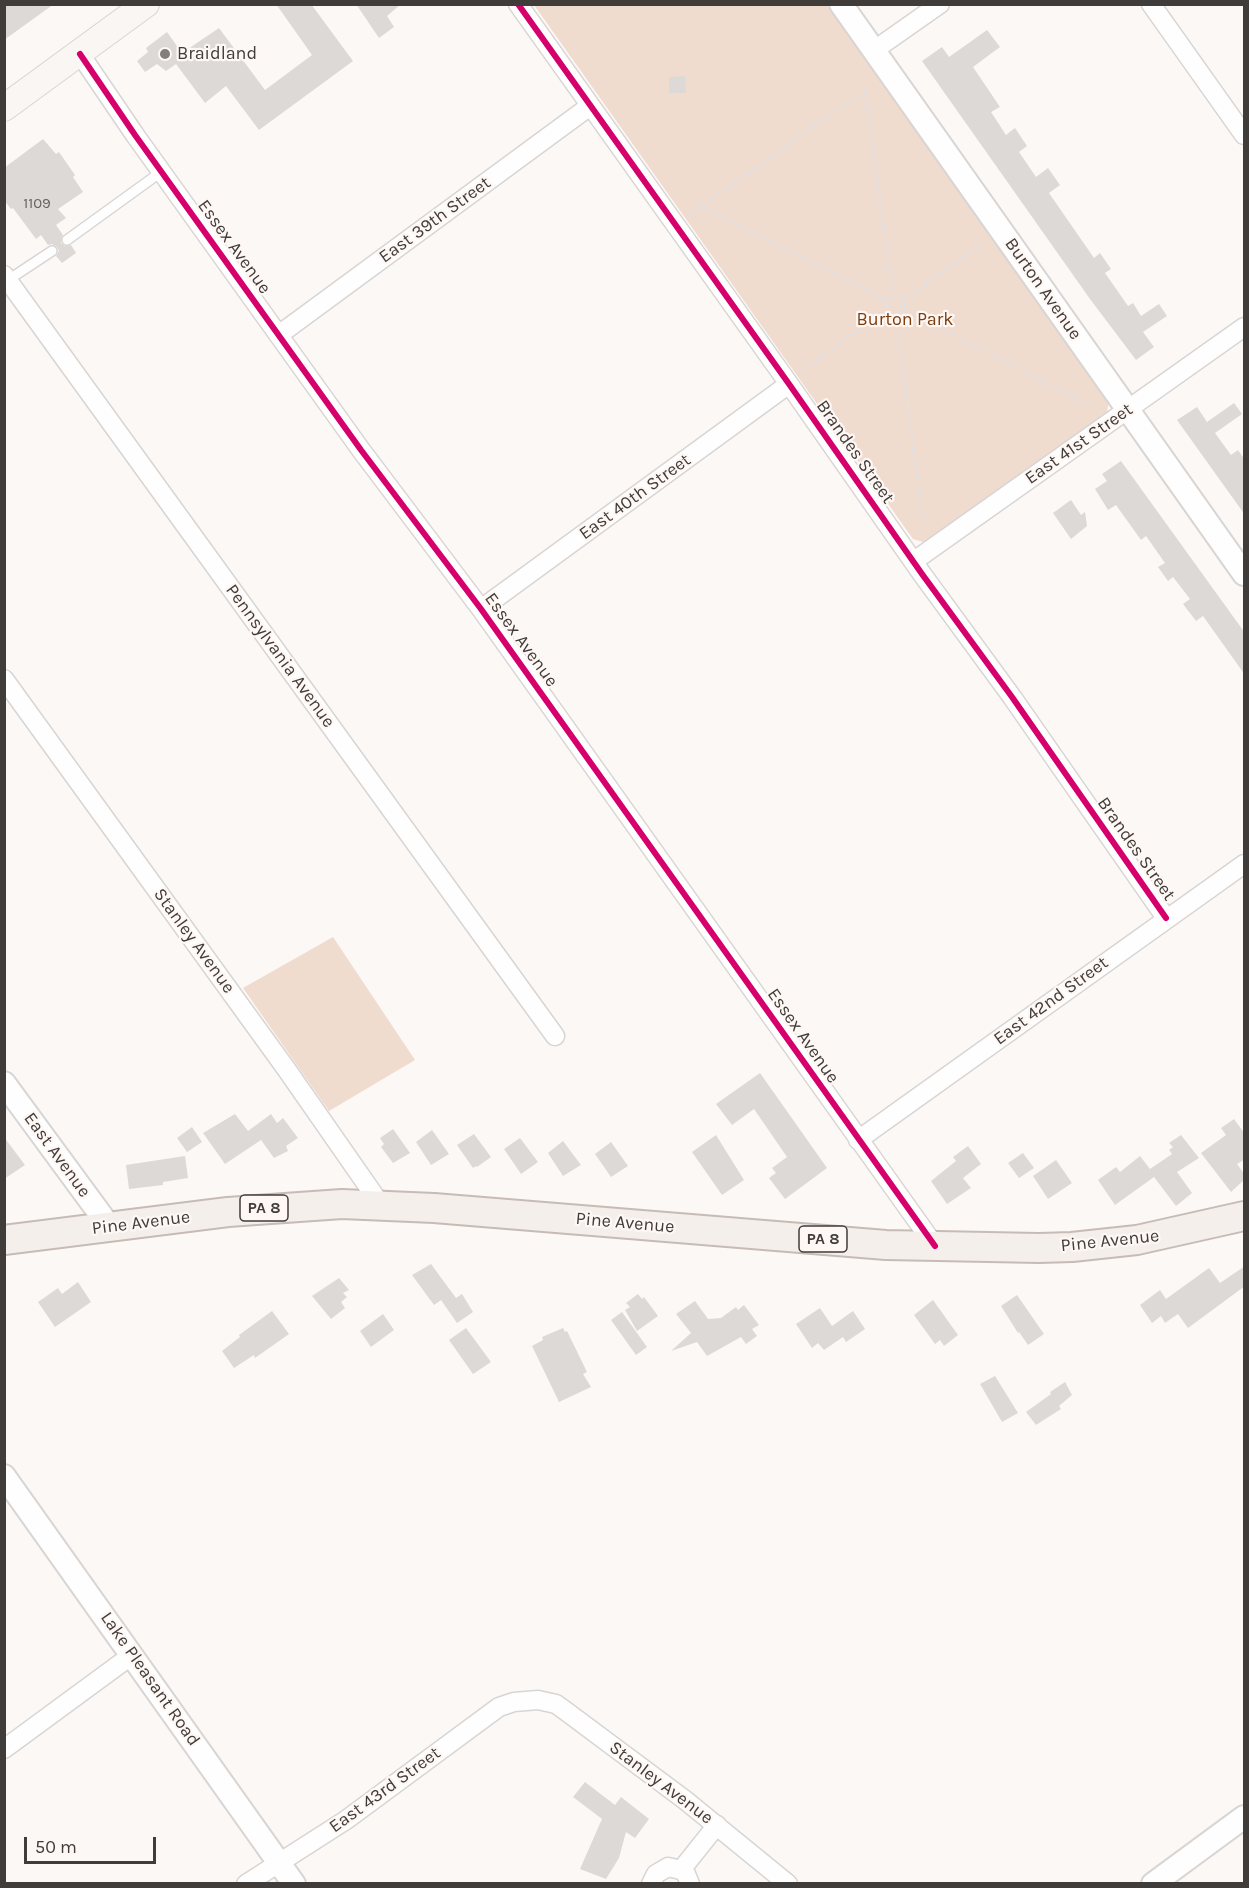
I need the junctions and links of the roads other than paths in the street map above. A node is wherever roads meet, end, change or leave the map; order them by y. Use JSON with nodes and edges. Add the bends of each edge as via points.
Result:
{"nodes":[{"id":1,"x":146,"y":4,"type":"edge"},
{"id":2,"x":518,"y":4,"type":"edge"},
{"id":3,"x":841,"y":4,"type":"edge"},
{"id":4,"x":940,"y":4,"type":"edge"},
{"id":5,"x":1151,"y":4,"type":"edge"},
{"id":6,"x":873,"y":51,"type":"junction"},
{"id":7,"x":80,"y":54,"type":"junction"},
{"id":8,"x":590,"y":106,"type":"junction"},
{"id":9,"x":4,"y":108,"type":"edge"},
{"id":10,"x":1245,"y":135,"type":"edge"},
{"id":11,"x":161,"y":172,"type":"junction"},
{"id":12,"x":67,"y":240,"type":"dead end"},
{"id":13,"x":52,"y":251,"type":"dead end"},
{"id":14,"x":6,"y":278,"type":"edge"},
{"id":15,"x":1245,"y":327,"type":"edge"},
{"id":16,"x":280,"y":334,"type":"junction"},
{"id":17,"x":793,"y":380,"type":"junction"},
{"id":18,"x":1129,"y":410,"type":"junction"},
{"id":19,"x":914,"y":561,"type":"junction"},
{"id":20,"x":1245,"y":574,"type":"edge"},
{"id":21,"x":481,"y":609,"type":"junction"},
{"id":22,"x":4,"y":679,"type":"edge"},
{"id":23,"x":1245,"y":864,"type":"edge"},
{"id":24,"x":1166,"y":918,"type":"junction"},
{"id":25,"x":555,"y":1036,"type":"dead end"},
{"id":26,"x":4,"y":1083,"type":"edge"},
{"id":27,"x":858,"y":1140,"type":"junction"},
{"id":28,"x":381,"y":1205,"type":"junction"},
{"id":29,"x":1245,"y":1216,"type":"edge"},
{"id":30,"x":109,"y":1227,"type":"junction"},
{"id":31,"x":4,"y":1240,"type":"edge"},
{"id":32,"x":935,"y":1246,"type":"junction"},
{"id":33,"x":4,"y":1476,"type":"edge"},
{"id":34,"x":132,"y":1655,"type":"junction"},
{"id":35,"x":525,"y":1701,"type":"joint"},
{"id":36,"x":4,"y":1749,"type":"edge"},
{"id":37,"x":1245,"y":1817,"type":"edge"},
{"id":38,"x":717,"y":1826,"type":"junction"},
{"id":39,"x":279,"y":1862,"type":"junction"},
{"id":40,"x":686,"y":1877,"type":"edge"},
{"id":41,"x":246,"y":1884,"type":"edge"},
{"id":42,"x":294,"y":1884,"type":"edge"},
{"id":43,"x":651,"y":1884,"type":"edge"},
{"id":44,"x":788,"y":1884,"type":"edge"},
{"id":45,"x":1154,"y":1884,"type":"edge"}],
"edges":[{"from":1,"to":7,"type":"main road"},
{"from":2,"to":8,"type":"street","name":"Brandes Street"},
{"from":3,"to":6,"type":"street","name":"Burton Avenue"},
{"from":4,"to":6,"type":"street"},
{"from":5,"to":10,"type":"street"},
{"from":6,"to":18,"type":"street","name":"Burton Avenue"},
{"from":7,"to":9,"type":"main road"},
{"from":7,"to":11,"type":"street","name":"Essex Avenue"},
{"from":8,"to":16,"type":"street","name":"East 39th Street"},
{"from":8,"to":17,"type":"street","name":"Brandes Street"},
{"from":11,"to":12,"type":"lane"},
{"from":11,"to":16,"type":"street","name":"Essex Avenue"},
{"from":13,"to":14,"type":"lane"},
{"from":14,"to":25,"type":"street","name":"Pennsylvania Avenue"},
{"from":15,"to":18,"type":"street","name":"East 41st Street"},
{"from":16,"to":21,"type":"street","name":"Essex Avenue"},
{"from":17,"to":19,"type":"street","name":"Brandes Street"},
{"from":17,"to":21,"type":"street","name":"East 40th Street"},
{"from":18,"to":19,"type":"street","name":"East 41st Street"},
{"from":18,"to":20,"type":"street","name":"Burton Avenue"},
{"from":19,"to":24,"type":"street","name":"Brandes Street"},
{"from":21,"to":27,"type":"street","name":"Essex Avenue"},
{"from":22,"to":28,"type":"street","name":"Stanley Avenue"},
{"from":23,"to":24,"type":"street","name":"East 42nd Street"},
{"from":24,"to":27,"type":"street","name":"East 42nd Street"},
{"from":26,"to":30,"type":"street","name":"East Avenue"},
{"from":27,"to":32,"type":"street","name":"Essex Avenue"},
{"from":28,"to":30,"type":"main road","name":"Pine Avenue","number":"PA 8","via":[[268,1208]]},
{"from":28,"to":32,"type":"main road","name":"Pine Avenue","number":"PA 8"},
{"from":29,"to":32,"type":"main road","name":"Pine Avenue","number":"PA 8","via":[[1165,1235],[1072,1247]]},
{"from":30,"to":31,"type":"main road","name":"Pine Avenue","number":"PA 8"},
{"from":33,"to":34,"type":"street","name":"Lake Pleasant Road"},
{"from":34,"to":36,"type":"street"},
{"from":34,"to":39,"type":"street","name":"Lake Pleasant Road"},
{"from":35,"to":38,"type":"street","name":"Stanley Avenue","via":[[556,1704]]},
{"from":35,"to":39,"type":"street","name":"East 43rd Street","via":[[499,1707],[346,1820]]},
{"from":37,"to":45,"type":"street"},
{"from":38,"to":40,"type":"street"},
{"from":38,"to":44,"type":"street","name":"Stanley Avenue"},
{"from":39,"to":41,"type":"street","name":"East 43rd Street"},
{"from":39,"to":42,"type":"street","name":"Lake Pleasant Road"},
{"from":40,"to":43,"type":"street","via":[[668,1867],[661,1869]]}]}
